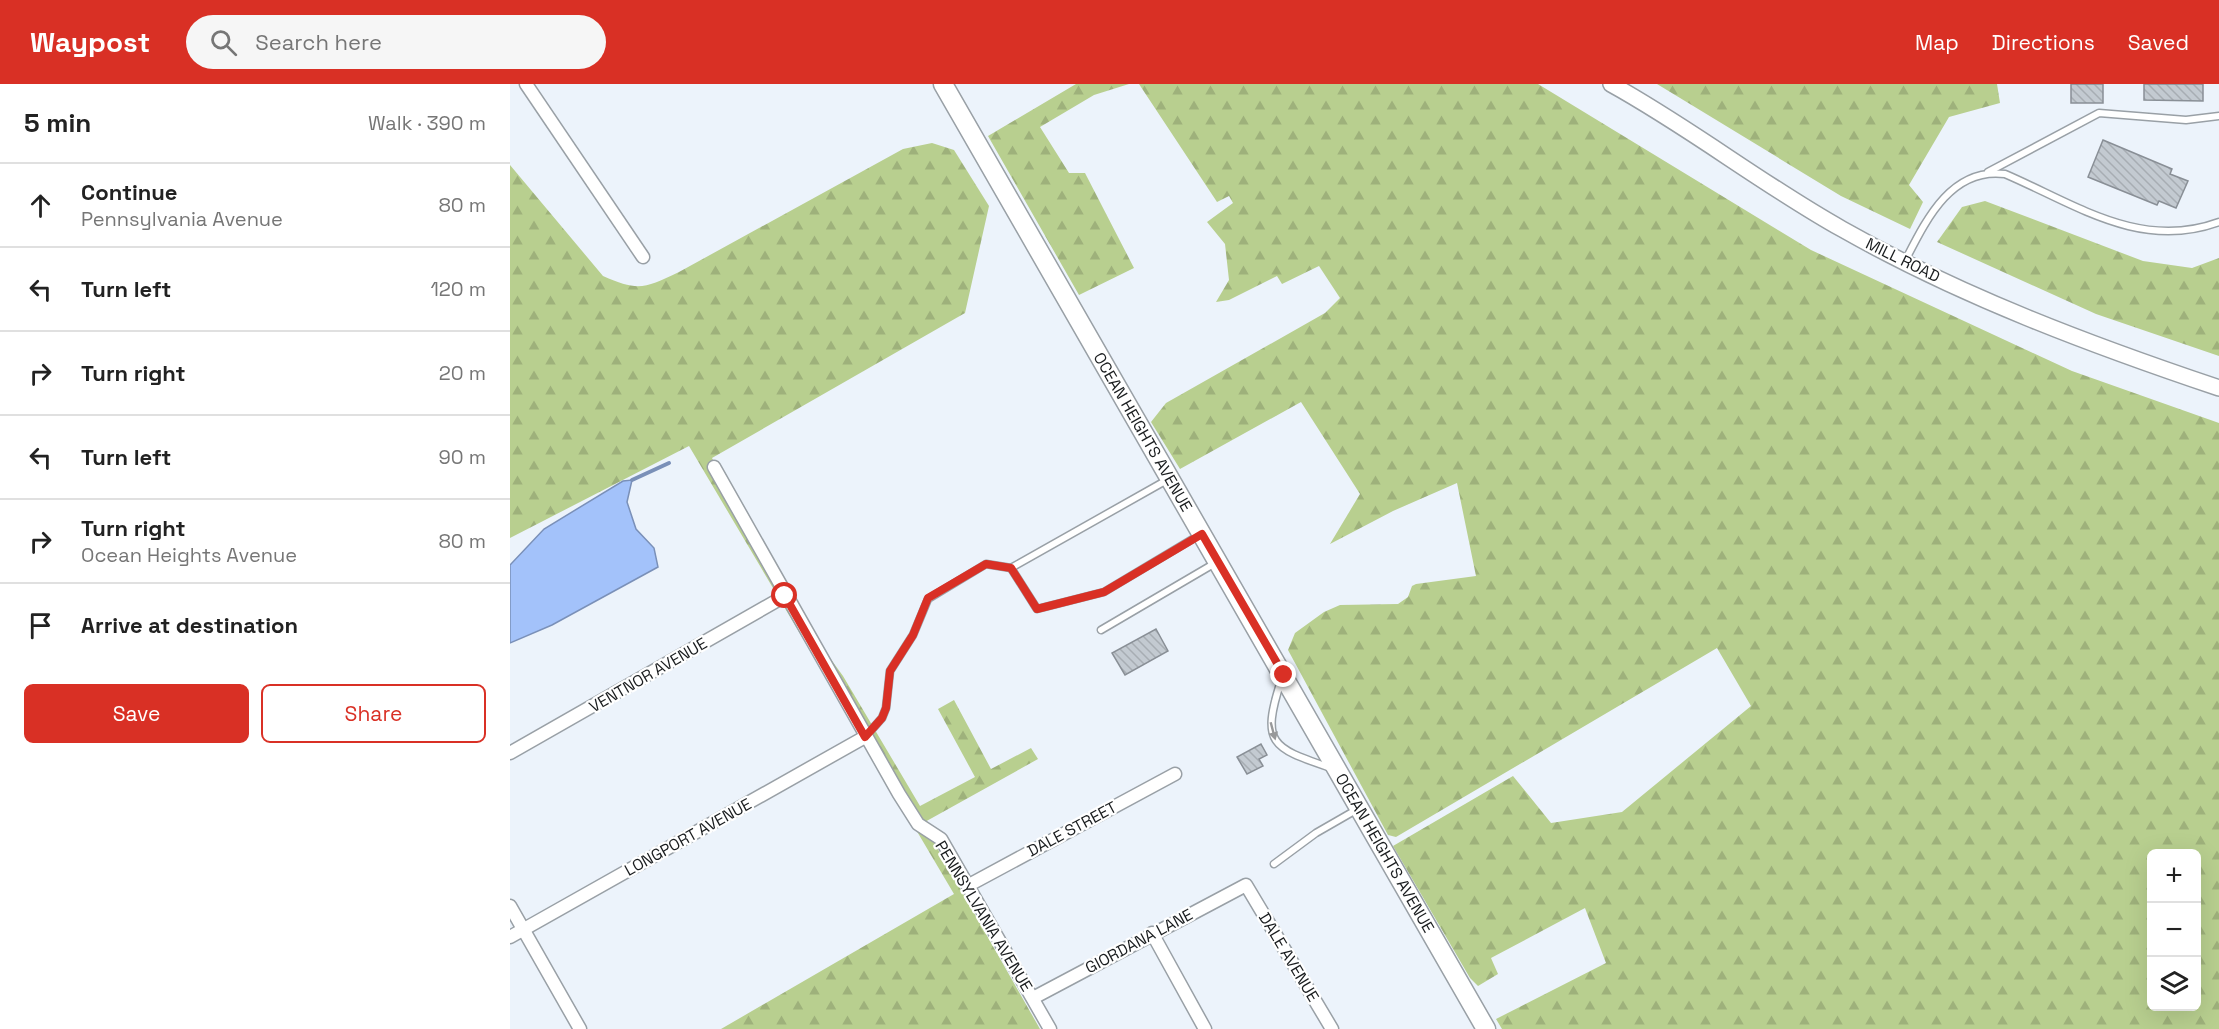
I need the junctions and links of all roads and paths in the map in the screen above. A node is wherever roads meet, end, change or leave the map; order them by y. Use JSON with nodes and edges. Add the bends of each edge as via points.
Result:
{"nodes":[{"id":1,"x":526,"y":84,"type":"edge"},
{"id":2,"x":943,"y":84,"type":"edge"},
{"id":3,"x":1611,"y":84,"type":"edge"},
{"id":4,"x":2219,"y":116,"type":"edge"},
{"id":5,"x":1985,"y":174,"type":"junction"},
{"id":6,"x":2219,"y":222,"type":"edge"},
{"id":7,"x":643,"y":257,"type":"dead end"},
{"id":8,"x":1905,"y":261,"type":"junction"},
{"id":9,"x":2219,"y":388,"type":"edge"},
{"id":10,"x":714,"y":466,"type":"dead end"},
{"id":11,"x":1170,"y":478,"type":"junction"},
{"id":12,"x":1202,"y":534,"type":"junction"},
{"id":13,"x":1218,"y":561,"type":"junction"},
{"id":14,"x":1011,"y":568,"type":"junction"},
{"id":15,"x":785,"y":596,"type":"junction"},
{"id":16,"x":1101,"y":630,"type":"dead end"},
{"id":17,"x":1284,"y":675,"type":"junction"},
{"id":18,"x":865,"y":737,"type":"junction"},
{"id":19,"x":510,"y":753,"type":"edge"},
{"id":20,"x":1338,"y":770,"type":"junction"},
{"id":21,"x":1175,"y":774,"type":"dead end"},
{"id":22,"x":1359,"y":808,"type":"junction"},
{"id":23,"x":1274,"y":864,"type":"dead end"},
{"id":24,"x":969,"y":885,"type":"junction"},
{"id":25,"x":1246,"y":885,"type":"joint"},
{"id":26,"x":510,"y":906,"type":"edge"},
{"id":27,"x":523,"y":929,"type":"junction"},
{"id":28,"x":1152,"y":933,"type":"junction"},
{"id":29,"x":510,"y":937,"type":"edge"},
{"id":30,"x":1033,"y":998,"type":"junction"},
{"id":31,"x":580,"y":1029,"type":"edge"},
{"id":32,"x":1050,"y":1029,"type":"edge"},
{"id":33,"x":1206,"y":1029,"type":"edge"},
{"id":34,"x":1332,"y":1029,"type":"edge"},
{"id":35,"x":1486,"y":1029,"type":"edge"}],
"edges":[{"from":1,"to":7,"type":"street"},
{"from":2,"to":11,"type":"main road","name":"OCEAN HEIGHTS AVENUE"},
{"from":3,"to":8,"type":"street","name":"MILL ROAD","via":[[1824,219]]},
{"from":4,"to":5,"type":"lane","via":[[2186,120],[2099,113]]},
{"from":5,"to":6,"type":"lane","via":[[2005,174],[2127,228],[2182,232]]},
{"from":5,"to":8,"type":"lane","via":[[1950,191],[1928,218]]},
{"from":8,"to":9,"type":"street","name":"MILL ROAD","via":[[2099,346]]},
{"from":10,"to":15,"type":"street","name":"PENNSYLVANIA AVENUE"},
{"from":11,"to":12,"type":"main road","name":"OCEAN HEIGHTS AVENUE"},
{"from":11,"to":14,"type":"lane"},
{"from":12,"to":13,"type":"main road","name":"OCEAN HEIGHTS AVENUE"},
{"from":12,"to":14,"type":"lane","via":[[1104,592],[1037,609]]},
{"from":13,"to":16,"type":"lane"},
{"from":13,"to":17,"type":"main road","name":"OCEAN HEIGHTS AVENUE"},
{"from":14,"to":18,"type":"lane","via":[[986,564],[928,598],[913,635],[890,671],[882,718]]},
{"from":15,"to":18,"type":"street","name":"PENNSYLVANIA AVENUE"},
{"from":15,"to":19,"type":"street","name":"VENTNOR AVENUE"},
{"from":17,"to":20,"type":"main road","name":"OCEAN HEIGHTS AVENUE"},
{"from":17,"to":20,"type":"lane","one_way":true,"via":[[1271,714],[1274,738],[1287,752]]},
{"from":18,"to":24,"type":"street","name":"PENNSYLVANIA AVENUE","via":[[918,824],[941,838]]},
{"from":18,"to":27,"type":"street","name":"LONGPORT AVENUE"},
{"from":20,"to":22,"type":"main road","name":"OCEAN HEIGHTS AVENUE"},
{"from":21,"to":24,"type":"street","name":"DALE STREET"},
{"from":22,"to":23,"type":"lane"},
{"from":22,"to":35,"type":"main road","name":"OCEAN HEIGHTS AVENUE"},
{"from":24,"to":30,"type":"street","name":"PENNSYLVANIA AVENUE"},
{"from":25,"to":28,"type":"street","name":"GIORDANA LANE"},
{"from":25,"to":34,"type":"street","name":"DALE AVENUE"},
{"from":26,"to":27,"type":"street"},
{"from":27,"to":29,"type":"street","name":"LONGPORT AVENUE"},
{"from":27,"to":31,"type":"street"},
{"from":28,"to":30,"type":"street","name":"GIORDANA LANE"},
{"from":28,"to":33,"type":"street"},
{"from":30,"to":32,"type":"street","name":"PENNSYLVANIA AVENUE"}]}
